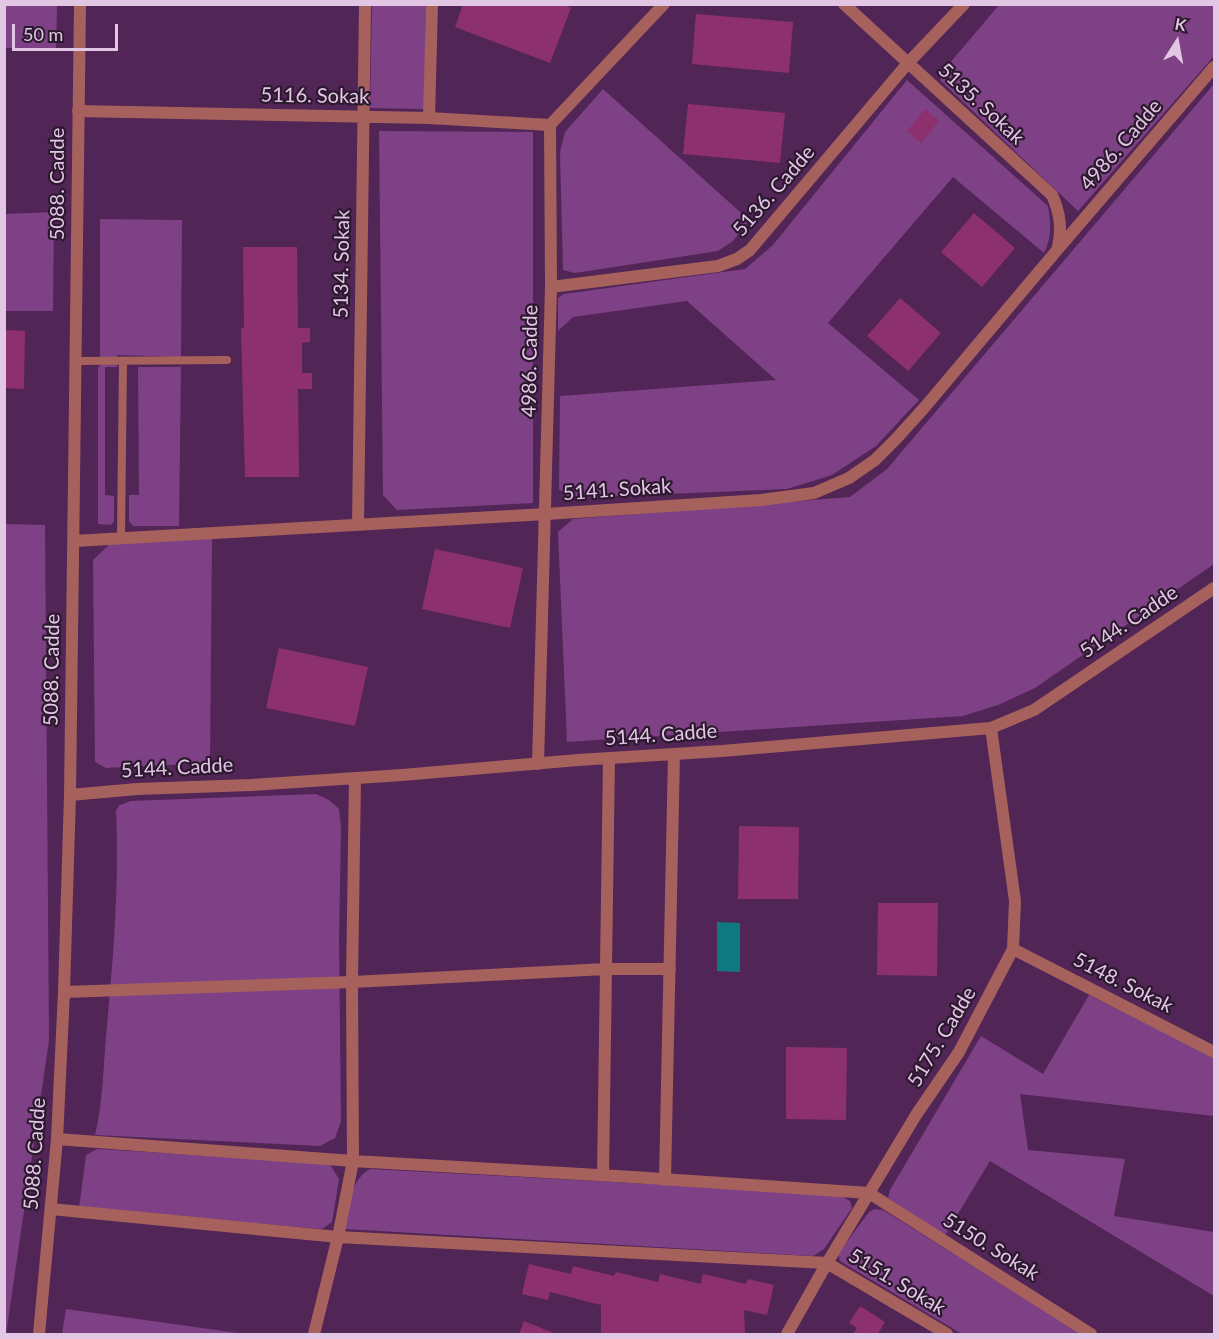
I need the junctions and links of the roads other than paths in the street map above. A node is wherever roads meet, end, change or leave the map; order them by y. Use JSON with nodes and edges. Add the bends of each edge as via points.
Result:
{"nodes":[{"id":1,"x":80,"y":4,"type":"edge"},
{"id":2,"x":365,"y":4,"type":"edge"},
{"id":3,"x":432,"y":4,"type":"edge"},
{"id":4,"x":664,"y":4,"type":"edge"},
{"id":5,"x":844,"y":4,"type":"edge"},
{"id":6,"x":964,"y":4,"type":"edge"},
{"id":7,"x":908,"y":63,"type":"junction"},
{"id":8,"x":1215,"y":67,"type":"edge"},
{"id":9,"x":78,"y":111,"type":"junction"},
{"id":10,"x":364,"y":117,"type":"junction"},
{"id":11,"x":429,"y":118,"type":"junction"},
{"id":12,"x":550,"y":125,"type":"junction"},
{"id":13,"x":1058,"y":249,"type":"junction"},
{"id":14,"x":551,"y":286,"type":"junction"},
{"id":15,"x":227,"y":360,"type":"dead end"},
{"id":16,"x":76,"y":361,"type":"junction"},
{"id":17,"x":123,"y":361,"type":"junction"},
{"id":18,"x":546,"y":514,"type":"junction"},
{"id":19,"x":358,"y":524,"type":"junction"},
{"id":20,"x":121,"y":537,"type":"junction"},
{"id":21,"x":74,"y":541,"type":"junction"},
{"id":22,"x":1213,"y":591,"type":"edge"},
{"id":23,"x":991,"y":728,"type":"junction"},
{"id":24,"x":674,"y":754,"type":"junction"},
{"id":25,"x":609,"y":758,"type":"junction"},
{"id":26,"x":538,"y":764,"type":"junction"},
{"id":27,"x":355,"y":778,"type":"junction"},
{"id":28,"x":70,"y":795,"type":"junction"},
{"id":29,"x":1013,"y":949,"type":"junction"},
{"id":30,"x":606,"y":969,"type":"junction"},
{"id":31,"x":670,"y":969,"type":"junction"},
{"id":32,"x":352,"y":982,"type":"junction"},
{"id":33,"x":64,"y":992,"type":"junction"},
{"id":34,"x":1215,"y":1052,"type":"edge"},
{"id":35,"x":57,"y":1139,"type":"junction"},
{"id":36,"x":353,"y":1161,"type":"junction"},
{"id":37,"x":603,"y":1175,"type":"junction"},
{"id":38,"x":665,"y":1180,"type":"junction"},
{"id":39,"x":869,"y":1193,"type":"junction"},
{"id":40,"x":51,"y":1209,"type":"junction"},
{"id":41,"x":338,"y":1237,"type":"junction"},
{"id":42,"x":827,"y":1263,"type":"junction"},
{"id":43,"x":39,"y":1335,"type":"edge"},
{"id":44,"x":314,"y":1335,"type":"edge"},
{"id":45,"x":787,"y":1335,"type":"edge"},
{"id":46,"x":947,"y":1335,"type":"edge"},
{"id":47,"x":1091,"y":1335,"type":"edge"}],
"edges":[{"from":1,"to":9,"type":"street","name":"5088. Cadde"},
{"from":2,"to":10,"type":"street","name":"5134. Sokak"},
{"from":3,"to":11,"type":"street"},
{"from":4,"to":12,"type":"street"},
{"from":5,"to":7,"type":"street","name":"5135. Sokak"},
{"from":6,"to":7,"type":"street","name":"5136. Cadde"},
{"from":7,"to":13,"type":"street","name":"5135. Sokak","via":[[1052,195],[1060,219]]},
{"from":7,"to":14,"type":"street","name":"5136. Cadde","via":[[750,250],[737,259],[718,266]]},
{"from":8,"to":13,"type":"street","name":"4986. Cadde"},
{"from":9,"to":10,"type":"street","name":"5116. Sokak"},
{"from":9,"to":16,"type":"street","name":"5088. Cadde"},
{"from":10,"to":11,"type":"street","name":"5116. Sokak"},
{"from":10,"to":19,"type":"street","name":"5134. Sokak"},
{"from":11,"to":12,"type":"street","name":"5116. Sokak"},
{"from":12,"to":14,"type":"street","name":"4986. Cadde"},
{"from":13,"to":18,"type":"street","name":"5141. Sokak","via":[[924,408],[875,460],[849,478],[814,493],[761,500]]},
{"from":14,"to":18,"type":"street","name":"4986. Cadde"},
{"from":15,"to":17,"type":"lane"},
{"from":16,"to":17,"type":"lane"},
{"from":16,"to":21,"type":"street","name":"5088. Cadde"},
{"from":17,"to":20,"type":"lane"},
{"from":18,"to":19,"type":"street","name":"5141. Sokak"},
{"from":18,"to":26,"type":"street","name":"4986. Cadde"},
{"from":19,"to":20,"type":"street","name":"5141. Sokak"},
{"from":20,"to":21,"type":"street","name":"5141. Sokak"},
{"from":21,"to":28,"type":"street","name":"5088. Cadde"},
{"from":22,"to":23,"type":"street","name":"5144. Cadde","via":[[1034,710]]},
{"from":23,"to":24,"type":"street","name":"5144. Cadde"},
{"from":23,"to":29,"type":"street","name":"5175. Cadde","via":[[1015,901]]},
{"from":24,"to":25,"type":"street","name":"5144. Cadde"},
{"from":24,"to":31,"type":"street"},
{"from":25,"to":26,"type":"street","name":"5144. Cadde"},
{"from":25,"to":30,"type":"street"},
{"from":26,"to":27,"type":"street","name":"5144. Cadde"},
{"from":27,"to":28,"type":"street","name":"5144. Cadde"},
{"from":27,"to":32,"type":"street"},
{"from":28,"to":33,"type":"street","name":"5088. Cadde"},
{"from":29,"to":34,"type":"street","name":"5148. Sokak"},
{"from":29,"to":39,"type":"street","name":"5175. Cadde","via":[[959,1052]]},
{"from":30,"to":31,"type":"street"},
{"from":30,"to":32,"type":"street"},
{"from":30,"to":37,"type":"street"},
{"from":31,"to":38,"type":"street"},
{"from":32,"to":33,"type":"street"},
{"from":32,"to":36,"type":"street"},
{"from":33,"to":35,"type":"street","name":"5088. Cadde"},
{"from":35,"to":36,"type":"street"},
{"from":35,"to":40,"type":"street","name":"5088. Cadde"},
{"from":36,"to":37,"type":"street"},
{"from":36,"to":41,"type":"street"},
{"from":37,"to":38,"type":"street"},
{"from":38,"to":39,"type":"street"},
{"from":39,"to":42,"type":"street","name":"5175. Cadde"},
{"from":39,"to":47,"type":"street","name":"5150. Sokak"},
{"from":40,"to":41,"type":"street"},
{"from":40,"to":43,"type":"street","name":"5088. Cadde"},
{"from":41,"to":42,"type":"street"},
{"from":41,"to":44,"type":"street"},
{"from":42,"to":45,"type":"street","name":"5175. Cadde"},
{"from":42,"to":46,"type":"street","name":"5151. Sokak"}]}
